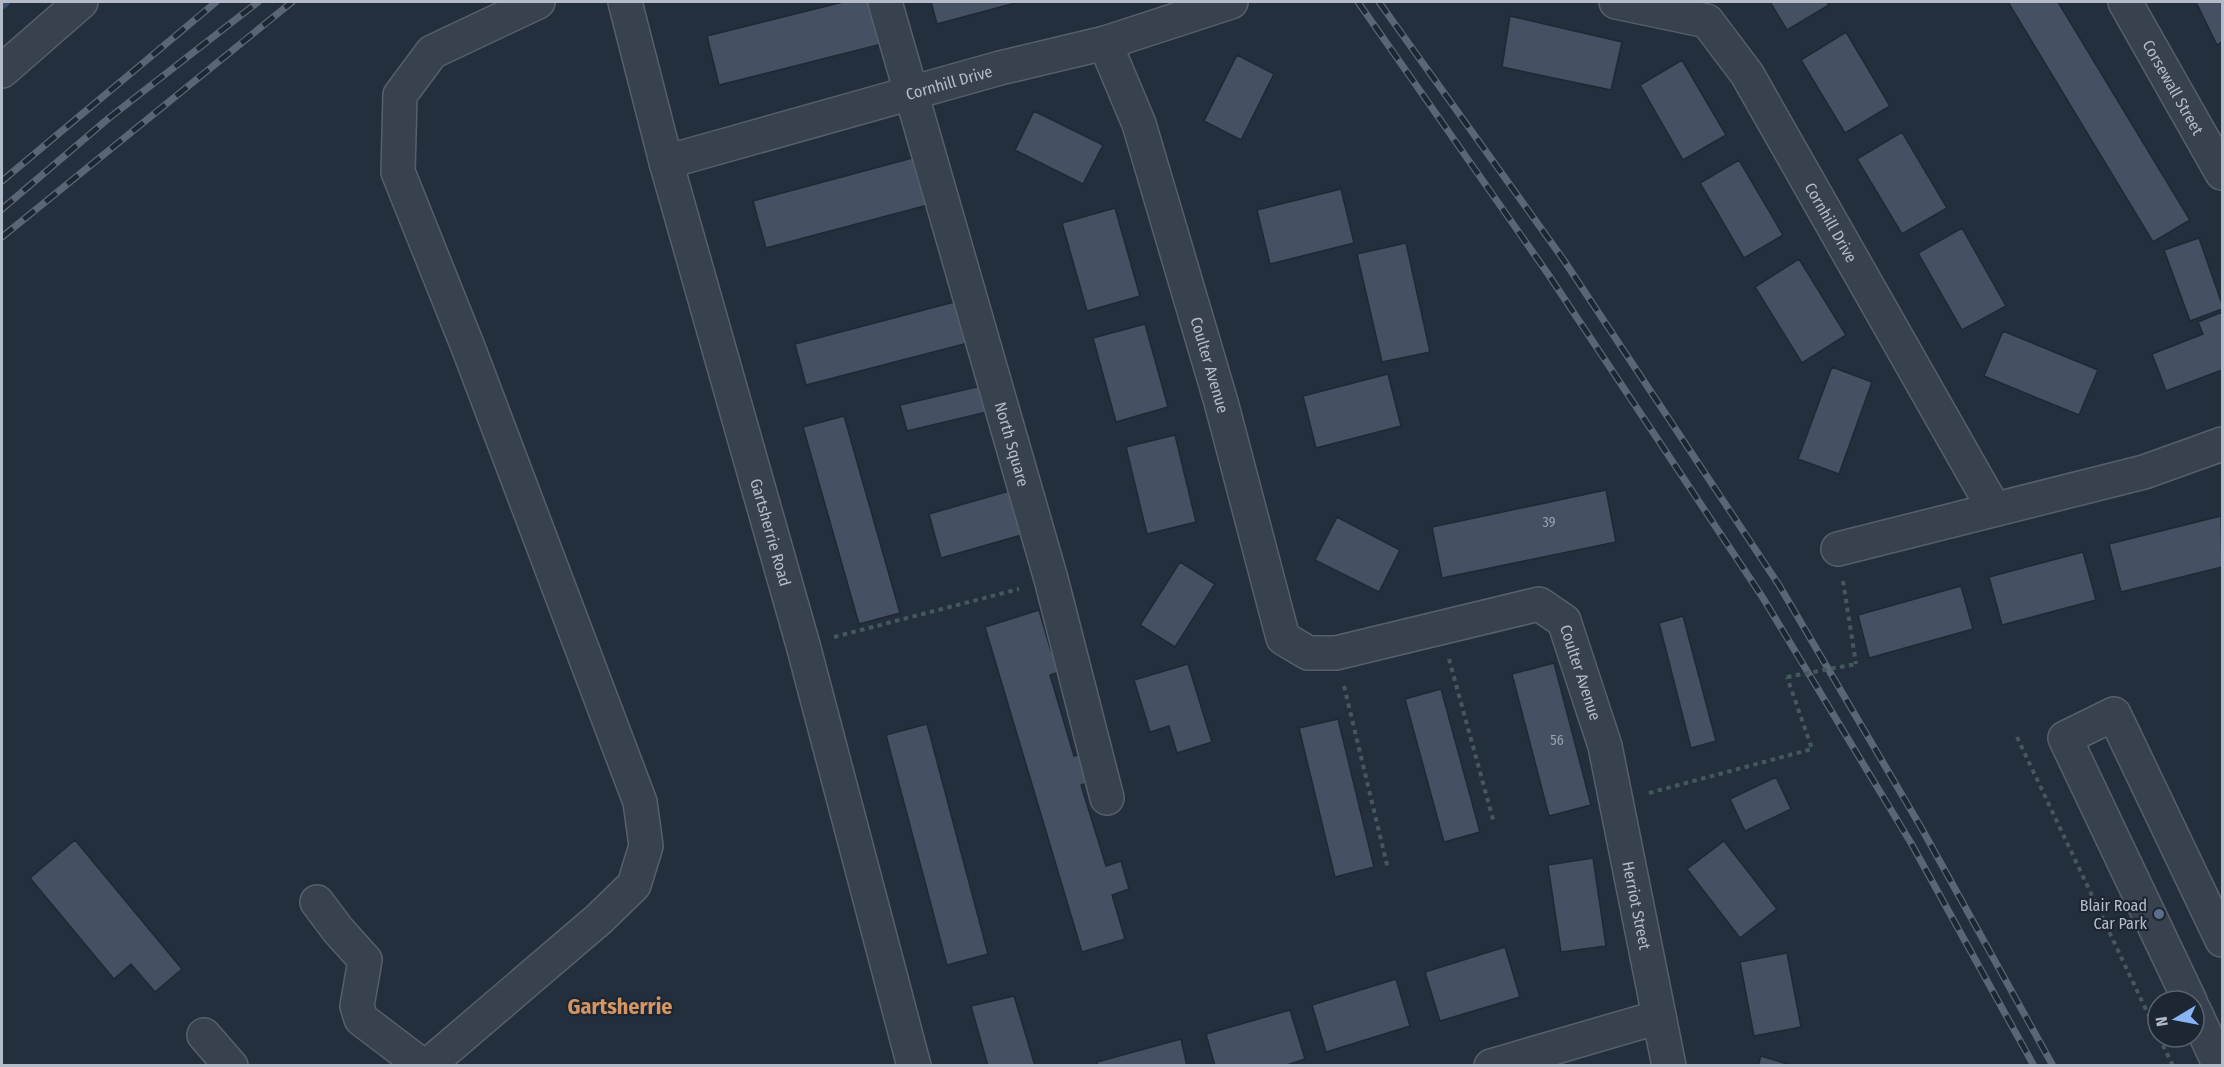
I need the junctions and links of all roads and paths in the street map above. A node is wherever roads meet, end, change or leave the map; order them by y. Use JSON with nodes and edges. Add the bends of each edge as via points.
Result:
{"nodes":[{"id":1,"x":81,"y":2,"type":"edge"},
{"id":2,"x":538,"y":2,"type":"edge"},
{"id":3,"x":625,"y":2,"type":"edge"},
{"id":4,"x":885,"y":2,"type":"edge"},
{"id":5,"x":1231,"y":2,"type":"edge"},
{"id":6,"x":1616,"y":2,"type":"edge"},
{"id":7,"x":2125,"y":2,"type":"edge"},
{"id":8,"x":1105,"y":43,"type":"junction"},
{"id":9,"x":2,"y":71,"type":"edge"},
{"id":10,"x":912,"y":93,"type":"junction"},
{"id":11,"x":2214,"y":136,"type":"edge"},
{"id":12,"x":666,"y":162,"type":"junction"},
{"id":13,"x":2223,"y":173,"type":"edge"},
{"id":14,"x":2223,"y":444,"type":"edge"},
{"id":15,"x":1994,"y":509,"type":"junction"},
{"id":16,"x":1838,"y":549,"type":"joint"},
{"id":17,"x":1051,"y":579,"type":"junction"},
{"id":18,"x":1440,"y":628,"type":"junction"},
{"id":19,"x":802,"y":645,"type":"junction"},
{"id":20,"x":1336,"y":653,"type":"junction"},
{"id":21,"x":2017,"y":737,"type":"dead end"},
{"id":22,"x":1605,"y":746,"type":"joint"},
{"id":23,"x":1107,"y":798,"type":"dead end"},
{"id":24,"x":1616,"y":801,"type":"junction"},
{"id":25,"x":1494,"y":823,"type":"dead end"},
{"id":26,"x":1388,"y":869,"type":"dead end"},
{"id":27,"x":317,"y":902,"type":"dead end"},
{"id":28,"x":2223,"y":940,"type":"edge"},
{"id":29,"x":2184,"y":989,"type":"edge"},
{"id":30,"x":2146,"y":1009,"type":"edge"},
{"id":31,"x":1659,"y":1017,"type":"junction"},
{"id":32,"x":204,"y":1035,"type":"dead end"},
{"id":33,"x":2206,"y":1035,"type":"edge"},
{"id":34,"x":2165,"y":1049,"type":"edge"},
{"id":35,"x":231,"y":1065,"type":"edge"},
{"id":36,"x":423,"y":1065,"type":"edge"},
{"id":37,"x":427,"y":1065,"type":"edge"},
{"id":38,"x":914,"y":1065,"type":"edge"},
{"id":39,"x":1491,"y":1065,"type":"edge"},
{"id":40,"x":1669,"y":1065,"type":"edge"},
{"id":41,"x":2173,"y":1065,"type":"edge"},
{"id":42,"x":2220,"y":1065,"type":"edge"}],
"edges":[{"from":1,"to":9,"type":"street"},
{"from":2,"to":37,"type":"street","via":[[432,52],[400,95],[398,172],[640,802],[646,846],[634,885],[599,920]]},
{"from":3,"to":12,"type":"street","name":"Gartsherrie Road"},
{"from":4,"to":10,"type":"street","name":"North Square"},
{"from":5,"to":8,"type":"street","name":"Cornhill Drive"},
{"from":6,"to":15,"type":"street","name":"Cornhill Drive","via":[[1707,21],[1747,74]]},
{"from":7,"to":11,"type":"street","name":"Corsewall Street"},
{"from":8,"to":10,"type":"street","name":"Cornhill Drive"},
{"from":8,"to":20,"type":"street","name":"Coulter Avenue","via":[[1139,124],[1221,402],[1283,638],[1308,653]]},
{"from":10,"to":12,"type":"street","name":"Cornhill Drive"},
{"from":10,"to":17,"type":"street","name":"North Square"},
{"from":11,"to":13,"type":"street","name":"Corsewall Street"},
{"from":12,"to":19,"type":"street","name":"Gartsherrie Road"},
{"from":14,"to":15,"type":"street","via":[[2144,472]]},
{"from":15,"to":16,"type":"street"},
{"from":16,"to":24,"type":"path","bridge":true,"via":[[1856,664],[1787,677],[1812,748]]},
{"from":17,"to":19,"type":"path"},
{"from":17,"to":23,"type":"street","name":"North Square"},
{"from":18,"to":20,"type":"street","name":"Coulter Avenue"},
{"from":18,"to":22,"type":"street","name":"Coulter Avenue","via":[[1539,604],[1564,621]]},
{"from":18,"to":25,"type":"path"},
{"from":19,"to":38,"type":"street","name":"Gartsherrie Road"},
{"from":20,"to":26,"type":"path"},
{"from":21,"to":30,"type":"path"},
{"from":22,"to":24,"type":"street","name":"Herriot Street"},
{"from":24,"to":31,"type":"street","name":"Herriot Street"},
{"from":27,"to":36,"type":"street","via":[[365,960],[357,1006],[362,1019]]},
{"from":28,"to":29,"type":"street","via":[[2114,714],[2065,738]]},
{"from":31,"to":39,"type":"street"},
{"from":31,"to":40,"type":"street","name":"Herriot Street"},
{"from":32,"to":35,"type":"street"},
{"from":33,"to":42,"type":"street"},
{"from":34,"to":41,"type":"path"}]}
